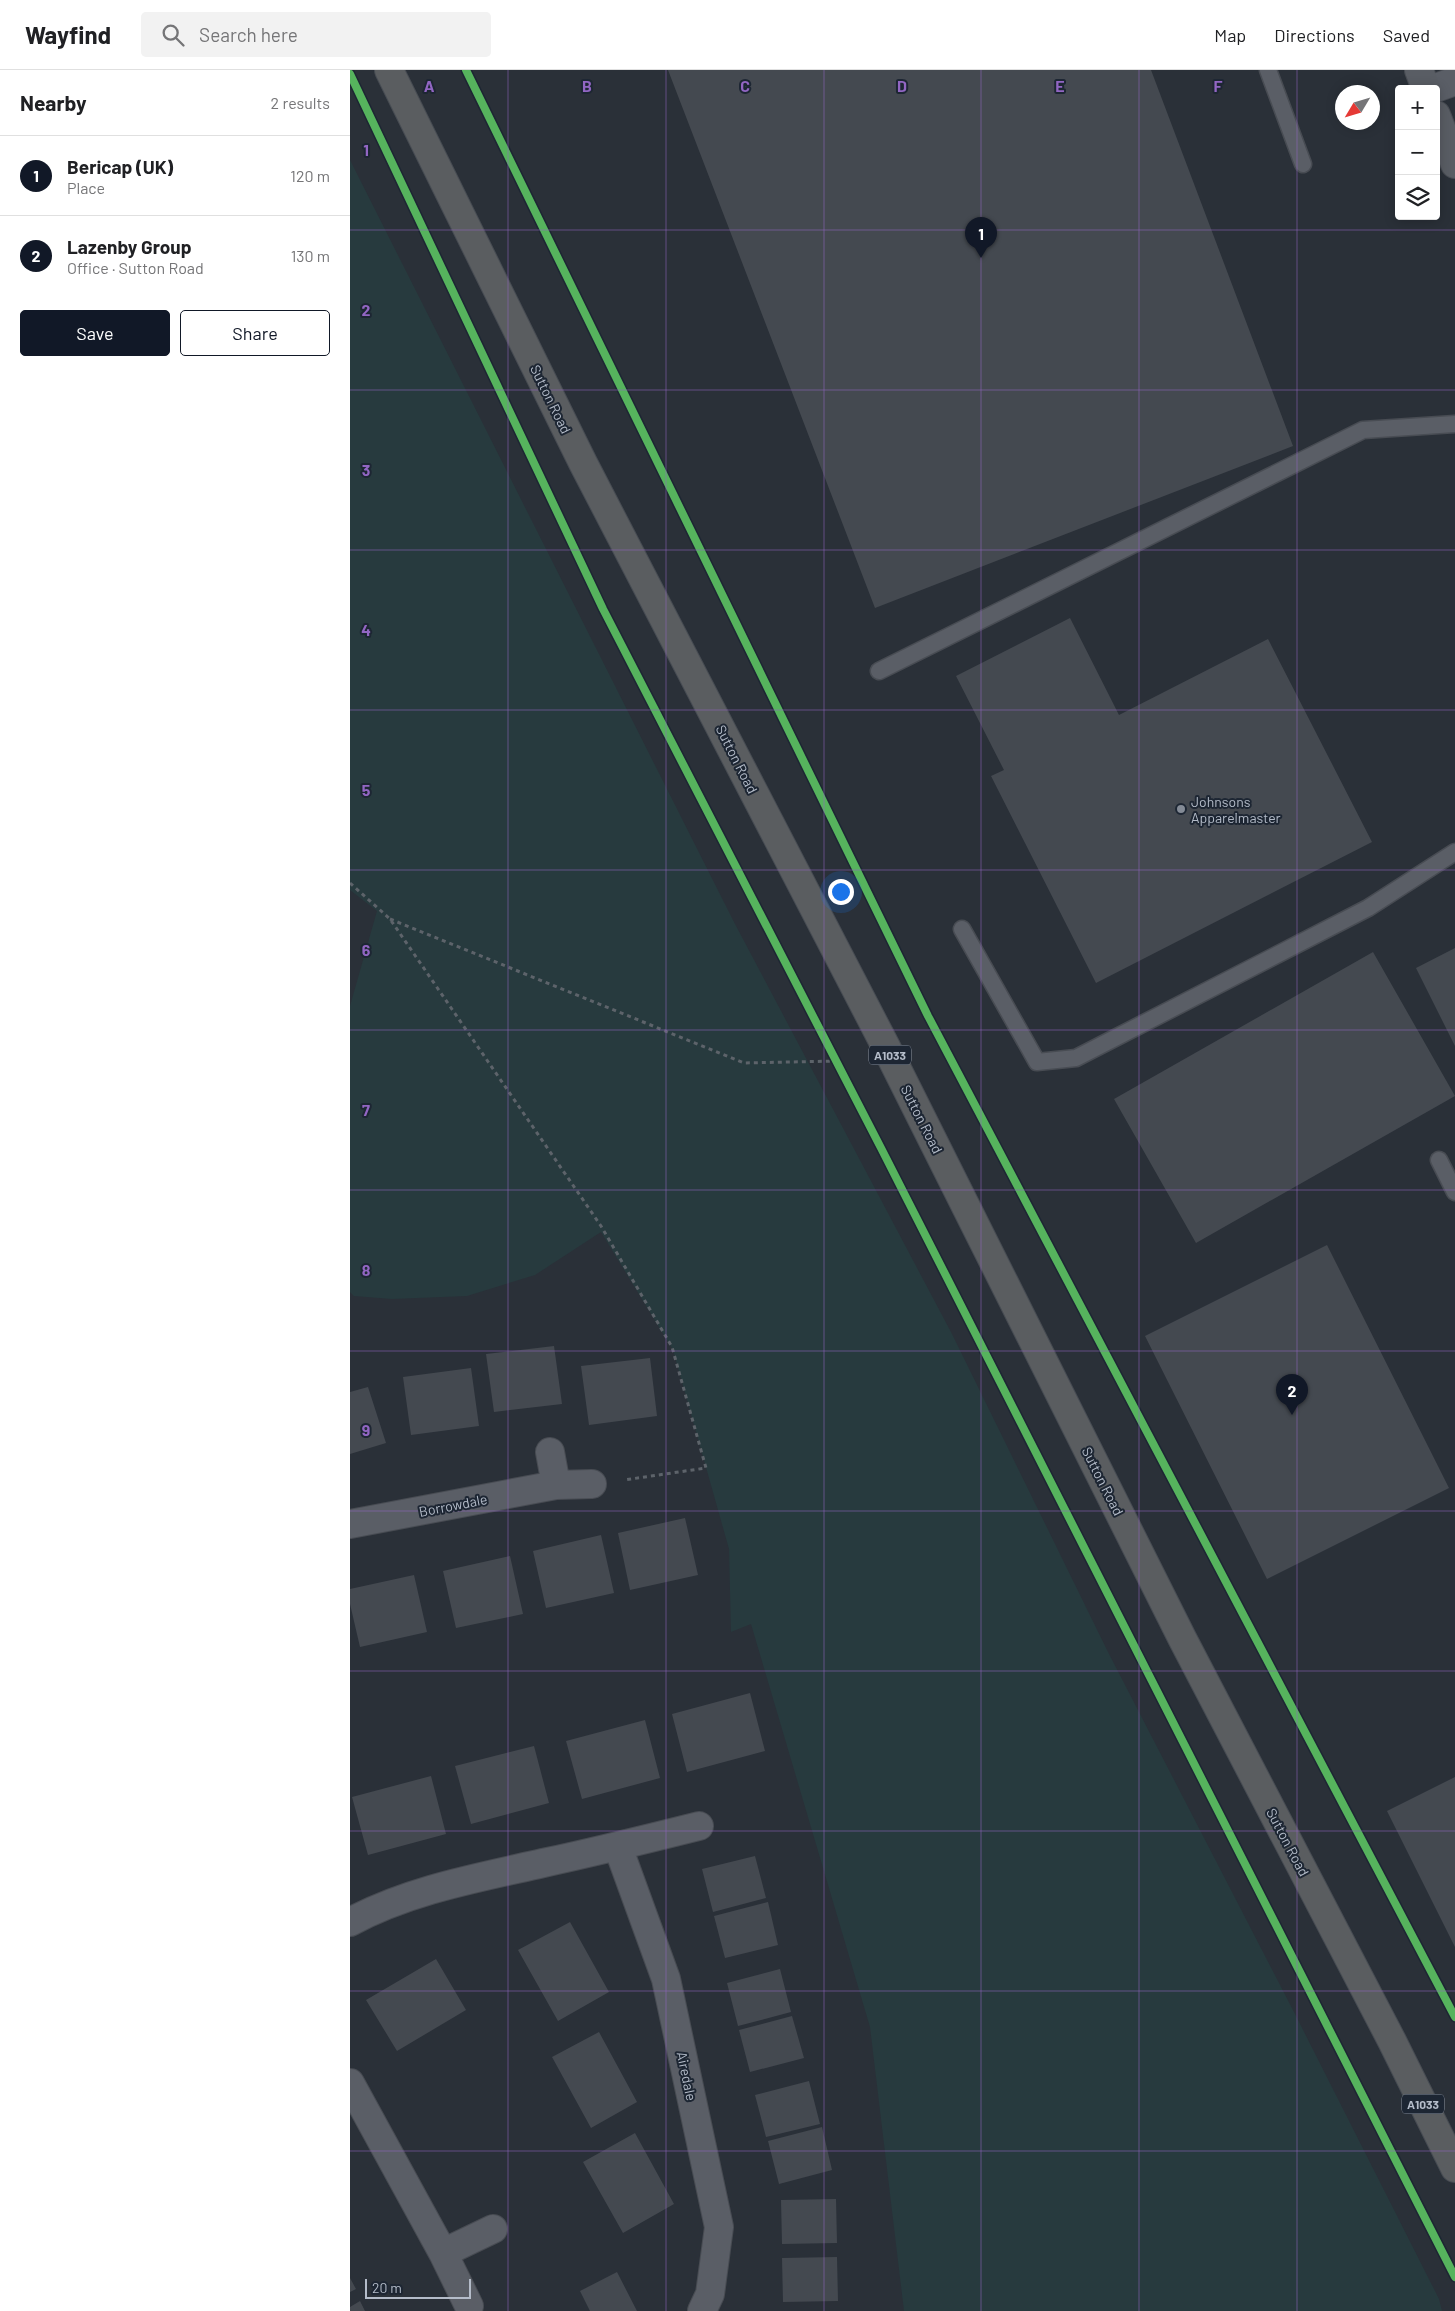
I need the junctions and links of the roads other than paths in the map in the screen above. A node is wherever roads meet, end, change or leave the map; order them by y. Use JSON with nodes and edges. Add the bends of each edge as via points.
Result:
{"nodes":[{"id":1,"x":389,"y":70,"type":"edge"},
{"id":2,"x":1268,"y":70,"type":"edge"},
{"id":3,"x":1419,"y":70,"type":"edge"},
{"id":4,"x":1455,"y":80,"type":"edge"},
{"id":5,"x":1425,"y":85,"type":"edge"},
{"id":6,"x":1440,"y":86,"type":"edge"},
{"id":7,"x":1440,"y":125,"type":"edge"},
{"id":8,"x":1303,"y":164,"type":"dead end"},
{"id":9,"x":1455,"y":164,"type":"edge"},
{"id":10,"x":1455,"y":424,"type":"edge"},
{"id":11,"x":880,"y":671,"type":"dead end"},
{"id":12,"x":1455,"y":852,"type":"edge"},
{"id":13,"x":962,"y":929,"type":"dead end"},
{"id":14,"x":1440,"y":1160,"type":"dead end"},
{"id":15,"x":1455,"y":1192,"type":"edge"},
{"id":16,"x":550,"y":1452,"type":"dead end"},
{"id":17,"x":592,"y":1484,"type":"road end"},
{"id":18,"x":556,"y":1485,"type":"junction"},
{"id":19,"x":350,"y":1524,"type":"edge"},
{"id":20,"x":699,"y":1826,"type":"dead end"},
{"id":21,"x":618,"y":1847,"type":"junction"},
{"id":22,"x":350,"y":1922,"type":"edge"},
{"id":23,"x":350,"y":2083,"type":"edge"},
{"id":24,"x":1455,"y":2168,"type":"edge"},
{"id":25,"x":493,"y":2228,"type":"dead end"},
{"id":26,"x":443,"y":2253,"type":"junction"},
{"id":27,"x":469,"y":2306,"type":"dead end"},
{"id":28,"x":702,"y":2311,"type":"edge"}],
"edges":[{"from":1,"to":24,"type":"highway","name":"Sutton Road","number":"A1033","via":[[583,462],[886,1047],[1177,1629]]},
{"from":2,"to":8,"type":"lane"},
{"from":3,"to":5,"type":"street"},
{"from":4,"to":6,"type":"street"},
{"from":7,"to":9,"type":"street"},
{"from":10,"to":11,"type":"lane","via":[[1363,430]]},
{"from":12,"to":13,"type":"lane","via":[[1368,908],[1076,1058],[1037,1062]]},
{"from":14,"to":15,"type":"lane"},
{"from":16,"to":18,"type":"street"},
{"from":17,"to":18,"type":"street","name":"Borrowdale"},
{"from":18,"to":19,"type":"street","name":"Borrowdale"},
{"from":20,"to":21,"type":"street"},
{"from":21,"to":22,"type":"street","via":[[484,1876],[407,1897]]},
{"from":21,"to":28,"type":"street","name":"Airedale","via":[[666,1979],[719,2227],[710,2294]]},
{"from":23,"to":26,"type":"street"},
{"from":25,"to":26,"type":"street"},
{"from":26,"to":27,"type":"street"}]}
